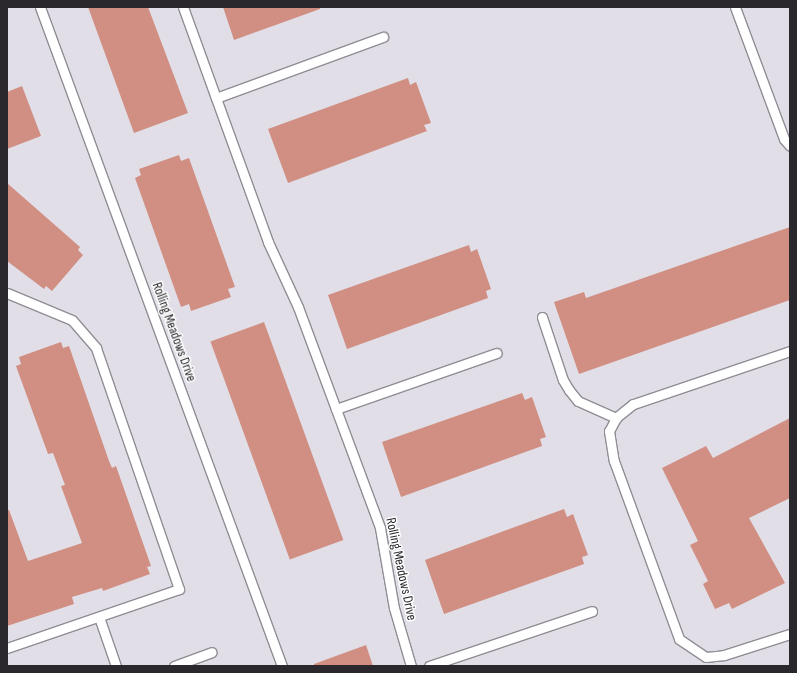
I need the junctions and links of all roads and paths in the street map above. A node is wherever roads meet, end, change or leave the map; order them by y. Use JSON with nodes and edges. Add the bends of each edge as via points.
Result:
{"nodes":[{"id":1,"x":40,"y":7,"type":"edge"},
{"id":2,"x":183,"y":7,"type":"edge"},
{"id":3,"x":735,"y":7,"type":"edge"},
{"id":4,"x":383,"y":37,"type":"dead end"},
{"id":5,"x":216,"y":98,"type":"junction"},
{"id":6,"x":790,"y":146,"type":"edge"},
{"id":7,"x":7,"y":293,"type":"edge"},
{"id":8,"x":542,"y":317,"type":"dead end"},
{"id":9,"x":790,"y":351,"type":"edge"},
{"id":10,"x":497,"y":352,"type":"dead end"},
{"id":11,"x":336,"y":409,"type":"junction"},
{"id":12,"x":616,"y":418,"type":"junction"},
{"id":13,"x":592,"y":611,"type":"dead end"},
{"id":14,"x":99,"y":617,"type":"junction"},
{"id":15,"x":790,"y":634,"type":"edge"},
{"id":16,"x":7,"y":648,"type":"edge"},
{"id":17,"x":212,"y":652,"type":"dead end"},
{"id":18,"x":116,"y":666,"type":"edge"},
{"id":19,"x":174,"y":666,"type":"edge"},
{"id":20,"x":282,"y":666,"type":"edge"},
{"id":21,"x":411,"y":666,"type":"edge"},
{"id":22,"x":429,"y":666,"type":"edge"}],
"edges":[{"from":1,"to":20,"type":"lane","name":"Rolling Meadows Drive"},
{"from":2,"to":5,"type":"lane","name":"Rolling Meadows Drive"},
{"from":3,"to":6,"type":"lane","via":[[784,139]]},
{"from":4,"to":5,"type":"lane"},
{"from":5,"to":11,"type":"lane","name":"Rolling Meadows Drive","via":[[268,242],[298,307]]},
{"from":7,"to":14,"type":"lane","via":[[72,320],[96,348],[179,590]]},
{"from":8,"to":12,"type":"lane","via":[[562,380],[569,390],[578,401]]},
{"from":9,"to":12,"type":"lane","via":[[633,404]]},
{"from":10,"to":11,"type":"lane"},
{"from":11,"to":21,"type":"lane","name":"Rolling Meadows Drive","via":[[380,528],[394,608]]},
{"from":12,"to":15,"type":"lane","via":[[609,431],[614,460],[679,639],[706,657],[724,655]]},
{"from":13,"to":22,"type":"lane"},
{"from":14,"to":16,"type":"lane"},
{"from":14,"to":18,"type":"lane"},
{"from":17,"to":19,"type":"lane"}]}
